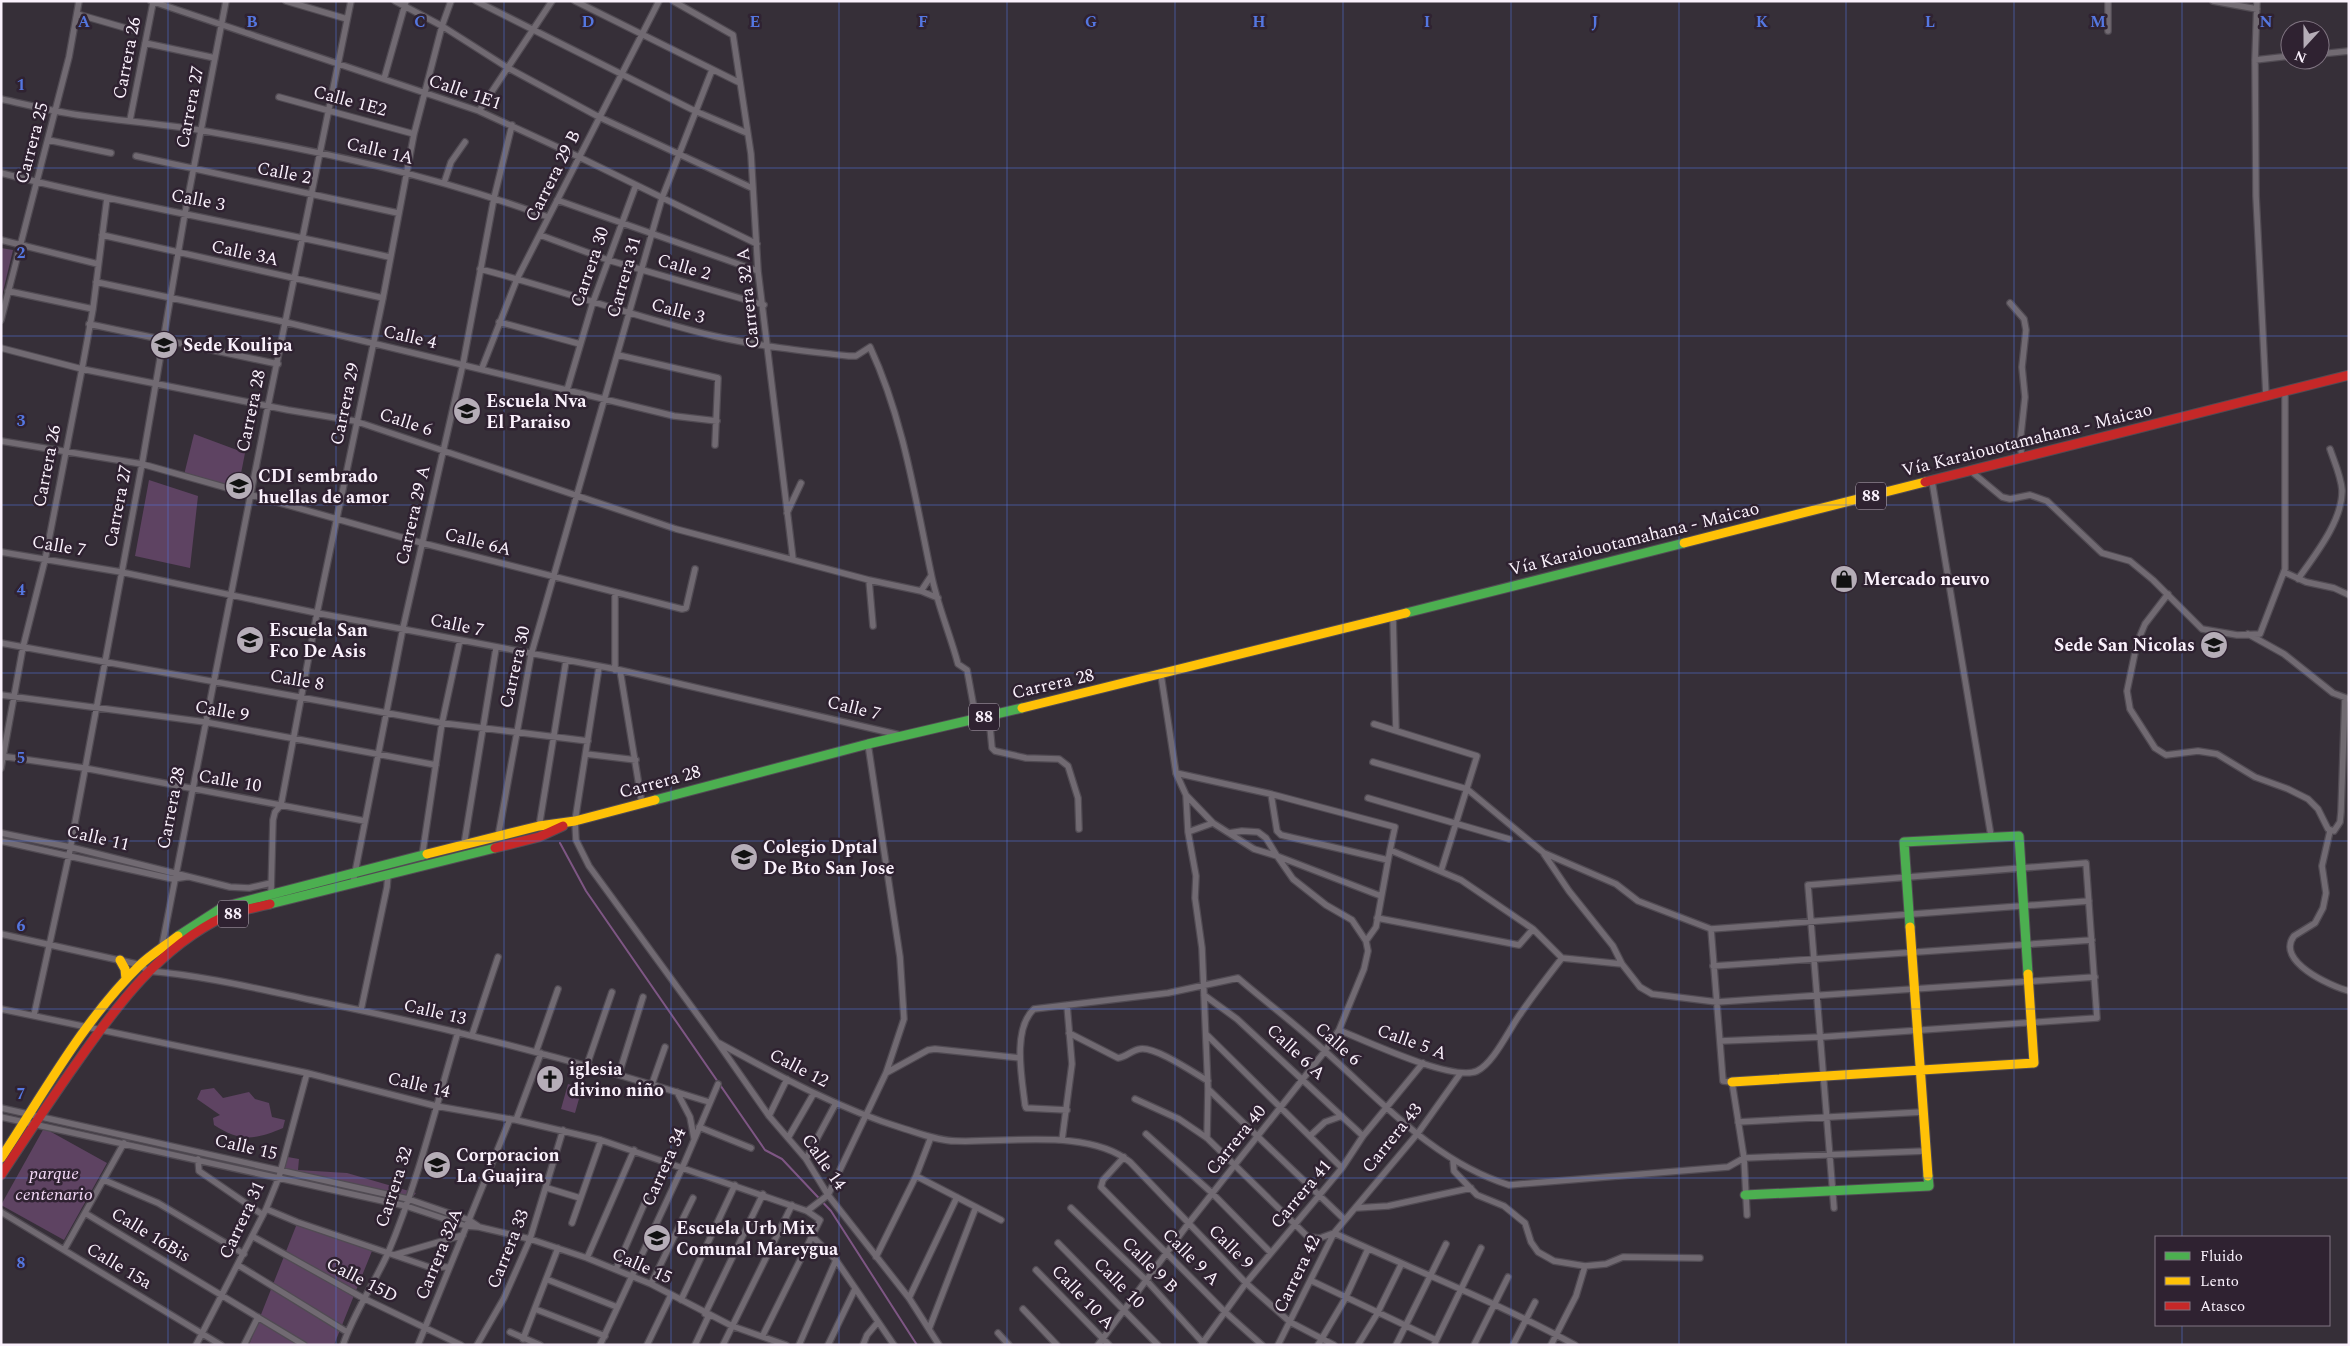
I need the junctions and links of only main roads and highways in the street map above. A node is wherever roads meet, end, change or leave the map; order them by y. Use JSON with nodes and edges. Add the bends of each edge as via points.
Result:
{"nodes":[{"id":1,"x":2349,"y":375,"type":"edge"},
{"id":2,"x":1393,"y":616,"type":"joint"},
{"id":3,"x":575,"y":821,"type":"junction"},
{"id":4,"x":120,"y":960,"type":"road end"},
{"id":5,"x":126,"y":979,"type":"junction"},
{"id":6,"x":1920,"y":1070,"type":"junction"},
{"id":7,"x":1732,"y":1082,"type":"road end"},
{"id":8,"x":32,"y":1118,"type":"junction"},
{"id":9,"x":1,"y":1158,"type":"edge"},
{"id":10,"x":1,"y":1175,"type":"edge"},
{"id":11,"x":1745,"y":1195,"type":"road end"}],
"edges":[{"from":1,"to":2,"type":"main road","name":"Vía Karaiouotamahana - Maicao","number":"88"},
{"from":2,"to":3,"type":"main road","name":"Carrera 28","number":"88","via":[[868,744]]},
{"from":3,"to":5,"type":"main road","name":"Carrera 28","number":"88","via":[[539,826],[356,872],[271,888],[223,907],[186,928]]},
{"from":3,"to":8,"type":"main road","name":"Carrera 28","number":"88","via":[[539,837],[227,915],[192,934],[168,952],[121,1000],[102,1030]]},
{"from":4,"to":5,"type":"main road"},
{"from":5,"to":8,"type":"main road","name":"Carrera 28","number":"88","via":[[88,1027]]},
{"from":6,"to":6,"type":"main road","via":[[2034,1064],[2020,836],[1904,842]]},
{"from":6,"to":7,"type":"main road"},
{"from":6,"to":11,"type":"main road","via":[[1928,1186]]},
{"from":8,"to":9,"type":"main road","name":"Carrera 28","number":"88"},
{"from":8,"to":10,"type":"main road","name":"Carrera 28","number":"88"}]}
